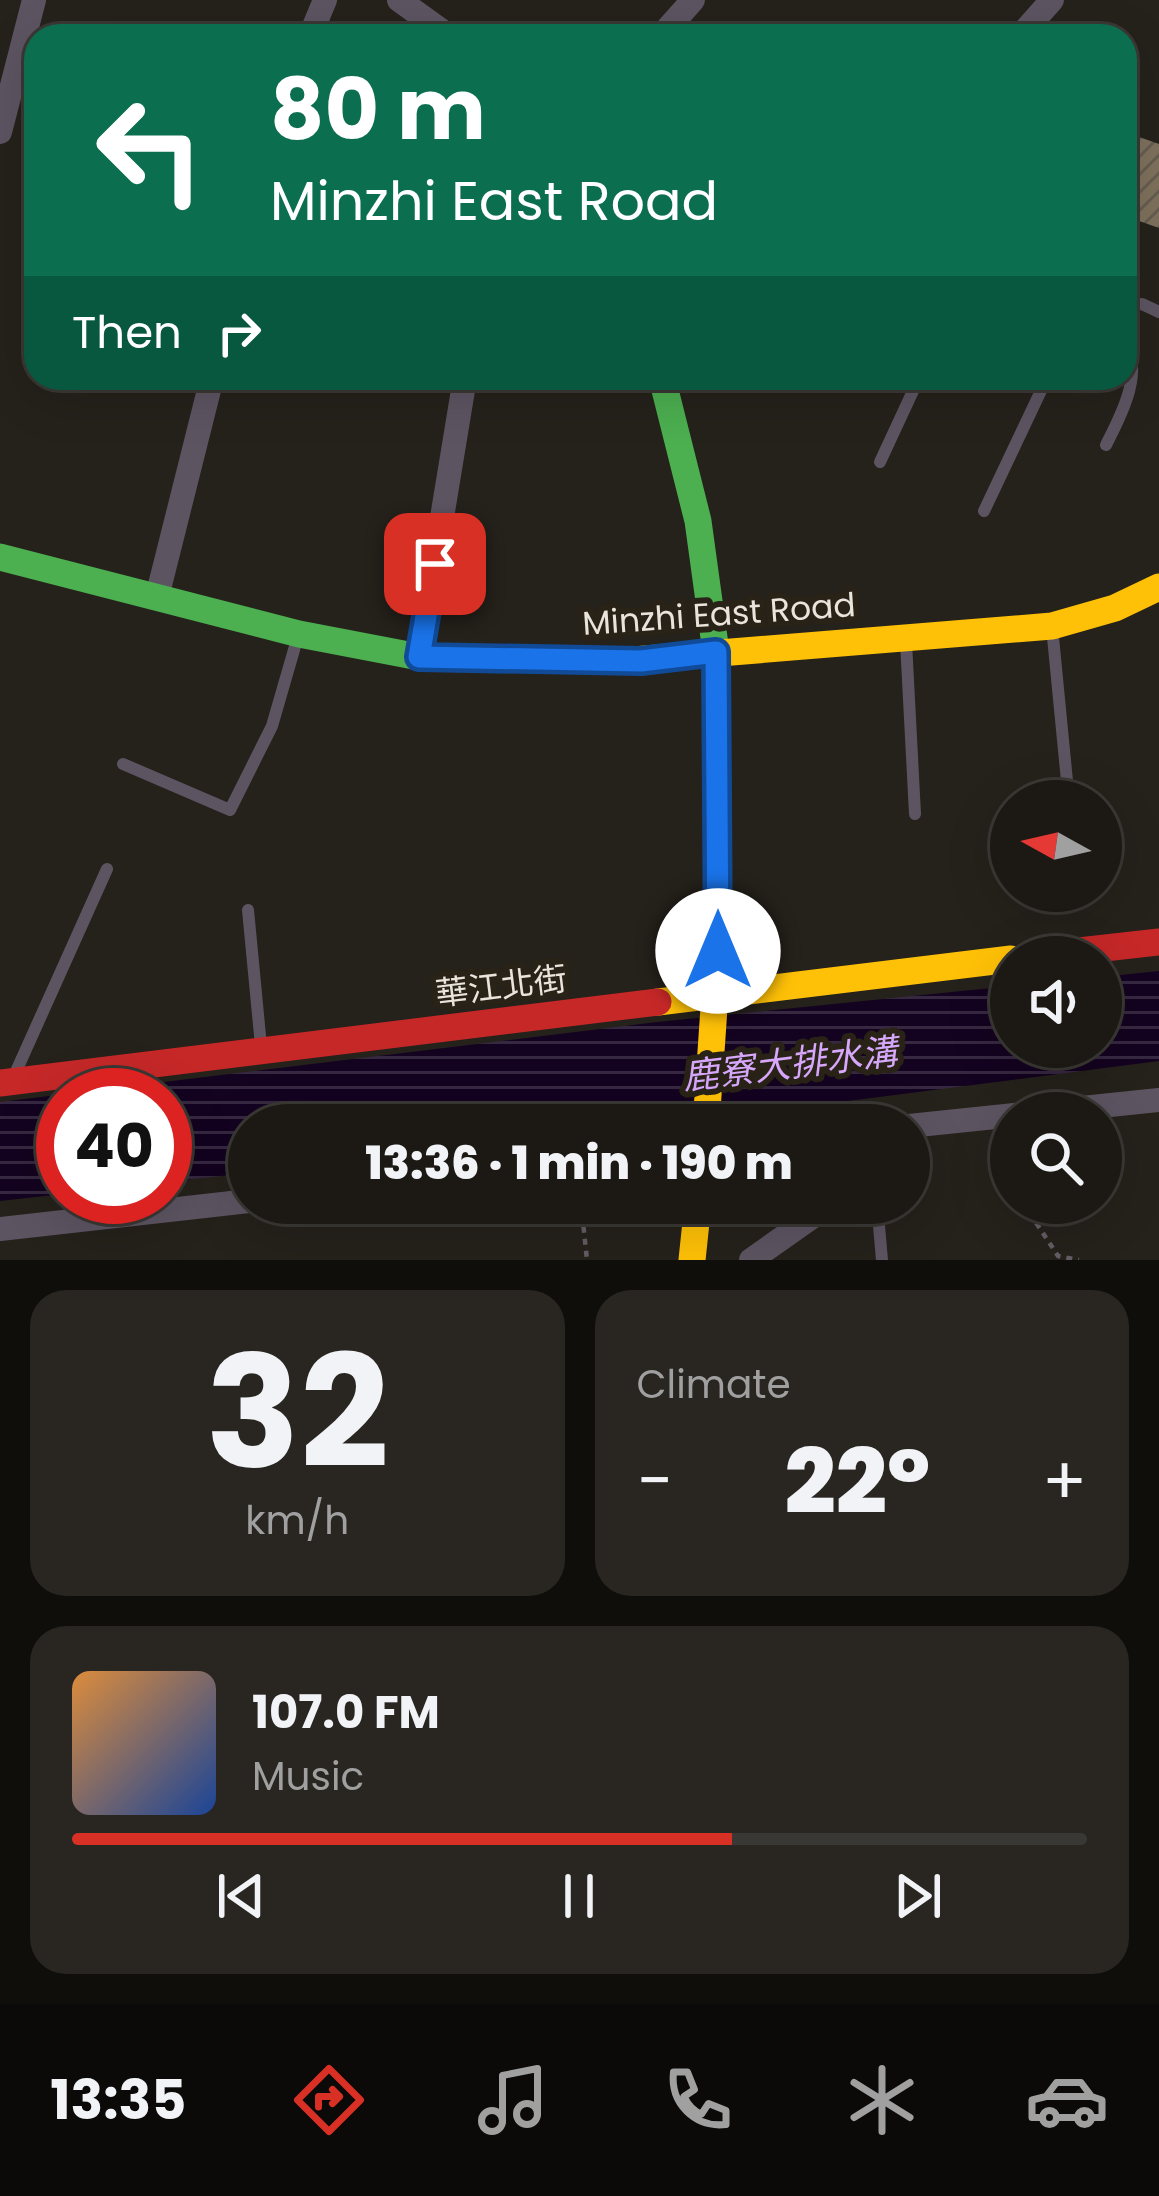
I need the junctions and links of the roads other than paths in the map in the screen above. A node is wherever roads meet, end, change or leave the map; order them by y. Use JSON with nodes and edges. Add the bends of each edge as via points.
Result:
{"nodes":[{"id":1,"x":399,"y":0,"type":"edge"},
{"id":2,"x":693,"y":0,"type":"edge"},
{"id":3,"x":1052,"y":0,"type":"edge"},
{"id":4,"x":432,"y":24,"type":"edge"},
{"id":5,"x":672,"y":24,"type":"edge"},
{"id":6,"x":1031,"y":24,"type":"edge"},
{"id":7,"x":24,"y":39,"type":"edge"},
{"id":8,"x":0,"y":132,"type":"edge"},
{"id":9,"x":209,"y":390,"type":"edge"},
{"id":10,"x":464,"y":390,"type":"edge"},
{"id":11,"x":665,"y":390,"type":"edge"},
{"id":12,"x":913,"y":390,"type":"edge"},
{"id":13,"x":1041,"y":390,"type":"edge"},
{"id":14,"x":1130,"y":390,"type":"edge"},
{"id":15,"x":1106,"y":445,"type":"dead end"},
{"id":16,"x":880,"y":462,"type":"dead end"},
{"id":17,"x":984,"y":511,"type":"dead end"},
{"id":18,"x":0,"y":557,"type":"edge"},
{"id":19,"x":1159,"y":587,"type":"edge"},
{"id":20,"x":157,"y":597,"type":"junction"},
{"id":21,"x":1052,"y":626,"type":"junction"},
{"id":22,"x":298,"y":634,"type":"junction"},
{"id":23,"x":905,"y":638,"type":"junction"},
{"id":24,"x":716,"y":652,"type":"junction"},
{"id":25,"x":419,"y":657,"type":"junction"},
{"id":26,"x":123,"y":764,"type":"dead end"},
{"id":27,"x":1067,"y":780,"type":"edge"},
{"id":28,"x":915,"y":814,"type":"dead end"},
{"id":29,"x":107,"y":869,"type":"dead end"},
{"id":30,"x":248,"y":910,"type":"dead end"},
{"id":31,"x":1159,"y":942,"type":"edge"},
{"id":32,"x":1122,"y":946,"type":"edge"},
{"id":33,"x":990,"y":961,"type":"edge"},
{"id":34,"x":718,"y":994,"type":"junction"},
{"id":35,"x":262,"y":1051,"type":"junction"},
{"id":36,"x":6,"y":1082,"type":"edge"},
{"id":37,"x":1159,"y":1100,"type":"edge"},
{"id":38,"x":708,"y":1104,"type":"edge"},
{"id":39,"x":930,"y":1125,"type":"edge"},
{"id":40,"x":228,"y":1203,"type":"edge"},
{"id":41,"x":696,"y":1224,"type":"edge"},
{"id":42,"x":803,"y":1224,"type":"edge"},
{"id":43,"x":879,"y":1224,"type":"edge"},
{"id":44,"x":0,"y":1228,"type":"edge"},
{"id":45,"x":692,"y":1260,"type":"edge"},
{"id":46,"x":752,"y":1260,"type":"edge"},
{"id":47,"x":883,"y":1260,"type":"edge"}],
"edges":[{"from":1,"to":4,"type":"street"},
{"from":2,"to":5,"type":"street"},
{"from":3,"to":6,"type":"street"},
{"from":7,"to":8,"type":"street"},
{"from":9,"to":20,"type":"street"},
{"from":10,"to":25,"type":"street"},
{"from":11,"to":24,"type":"street","via":[[698,521]]},
{"from":12,"to":16,"type":"lane"},
{"from":13,"to":17,"type":"lane"},
{"from":14,"to":15,"type":"lane"},
{"from":18,"to":20,"type":"street","name":"Minzhi East Road"},
{"from":19,"to":21,"type":"street","name":"Minzhi East Road"},
{"from":20,"to":22,"type":"street","name":"Minzhi East Road"},
{"from":21,"to":23,"type":"street","name":"Minzhi East Road"},
{"from":21,"to":27,"type":"lane"},
{"from":22,"to":25,"type":"street","name":"Minzhi East Road"},
{"from":22,"to":26,"type":"lane","via":[[272,727],[230,810]]},
{"from":23,"to":24,"type":"street","name":"Minzhi East Road"},
{"from":23,"to":28,"type":"lane"},
{"from":24,"to":25,"type":"street","name":"Minzhi East Road","via":[[641,661]]},
{"from":24,"to":34,"type":"street"},
{"from":29,"to":36,"type":"lane"},
{"from":30,"to":35,"type":"lane"},
{"from":31,"to":32,"type":"street"},
{"from":33,"to":34,"type":"street","name":"華江北街"},
{"from":34,"to":35,"type":"street","name":"華江北街"},
{"from":34,"to":38,"type":"street"},
{"from":35,"to":36,"type":"street","name":"華江北街"},
{"from":37,"to":39,"type":"street"},
{"from":40,"to":44,"type":"street"},
{"from":41,"to":45,"type":"street"},
{"from":42,"to":46,"type":"street"},
{"from":43,"to":47,"type":"lane"}]}
